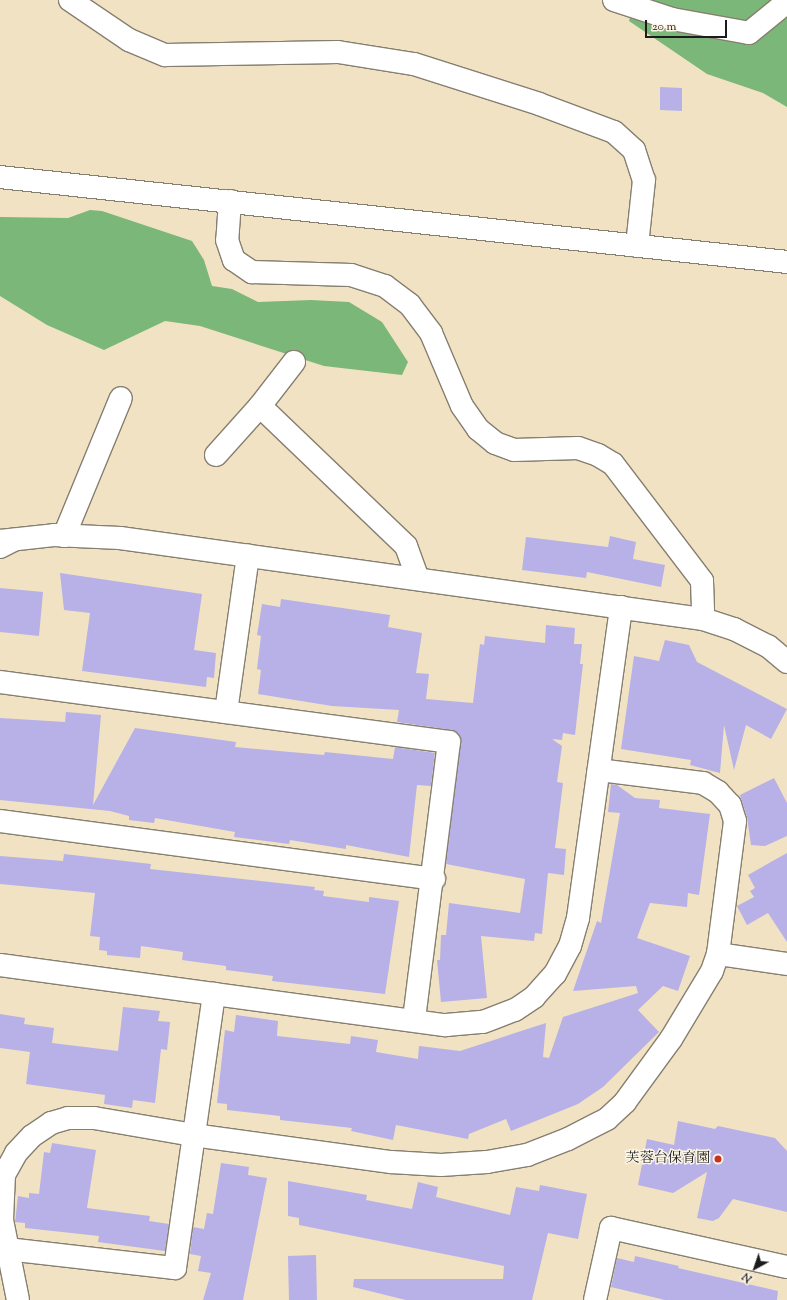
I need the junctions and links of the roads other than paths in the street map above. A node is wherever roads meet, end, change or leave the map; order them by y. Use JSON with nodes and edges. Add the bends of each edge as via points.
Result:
{"nodes":[{"id":1,"x":70,"y":0,"type":"edge"},
{"id":2,"x":614,"y":0,"type":"edge"},
{"id":3,"x":787,"y":2,"type":"edge"},
{"id":4,"x":0,"y":177,"type":"edge"},
{"id":5,"x":230,"y":201,"type":"junction"},
{"id":6,"x":638,"y":246,"type":"junction"},
{"id":7,"x":787,"y":262,"type":"edge"},
{"id":8,"x":294,"y":362,"type":"dead end"},
{"id":9,"x":121,"y":398,"type":"dead end"},
{"id":10,"x":260,"y":406,"type":"junction"},
{"id":11,"x":216,"y":455,"type":"dead end"},
{"id":12,"x":64,"y":536,"type":"junction"},
{"id":13,"x":4,"y":543,"type":"edge"},
{"id":14,"x":248,"y":556,"type":"junction"},
{"id":15,"x":418,"y":579,"type":"junction"},
{"id":16,"x":621,"y":607,"type":"junction"},
{"id":17,"x":703,"y":619,"type":"junction"},
{"id":18,"x":778,"y":646,"type":"edge"},
{"id":19,"x":787,"y":662,"type":"edge"},
{"id":20,"x":0,"y":682,"type":"edge"},
{"id":21,"x":226,"y":712,"type":"junction"},
{"id":22,"x":599,"y":770,"type":"junction"},
{"id":23,"x":0,"y":822,"type":"edge"},
{"id":24,"x":434,"y":879,"type":"junction"},
{"id":25,"x":718,"y":954,"type":"junction"},
{"id":26,"x":787,"y":964,"type":"edge"},
{"id":27,"x":0,"y":965,"type":"edge"},
{"id":28,"x":214,"y":994,"type":"junction"},
{"id":29,"x":414,"y":1020,"type":"junction"},
{"id":30,"x":193,"y":1135,"type":"junction"},
{"id":31,"x":7,"y":1249,"type":"junction"},
{"id":32,"x":787,"y":1267,"type":"edge"},
{"id":33,"x":18,"y":1300,"type":"edge"},
{"id":34,"x":595,"y":1300,"type":"edge"}],
"edges":[{"from":1,"to":6,"type":"street","via":[[129,40],[165,55],[338,52],[414,64],[539,104],[614,132],[634,150],[644,180]]},
{"from":2,"to":3,"type":"street","via":[[672,19],[749,33]]},
{"from":4,"to":5,"type":"street"},
{"from":5,"to":6,"type":"street"},
{"from":5,"to":17,"type":"street","via":[[227,240],[234,260],[252,272],[350,275],[385,286],[410,305],[431,333],[462,406],[478,429],[495,443],[514,450],[578,448],[598,454],[613,464],[702,581]]},
{"from":6,"to":7,"type":"street"},
{"from":8,"to":10,"type":"street"},
{"from":9,"to":12,"type":"street"},
{"from":10,"to":11,"type":"street"},
{"from":10,"to":15,"type":"street","via":[[406,546]]},
{"from":12,"to":13,"type":"street"},
{"from":12,"to":14,"type":"street","via":[[120,538]]},
{"from":14,"to":15,"type":"street"},
{"from":14,"to":21,"type":"street"},
{"from":15,"to":16,"type":"street"},
{"from":16,"to":17,"type":"street"},
{"from":16,"to":22,"type":"street"},
{"from":17,"to":18,"type":"street"},
{"from":18,"to":19,"type":"street"},
{"from":20,"to":21,"type":"street"},
{"from":21,"to":24,"type":"street","via":[[449,742]]},
{"from":22,"to":25,"type":"street","via":[[703,783],[718,792],[730,805],[735,821]]},
{"from":22,"to":29,"type":"street","via":[[578,918],[570,946],[555,974],[534,997],[515,1010],[483,1022],[446,1025]]},
{"from":23,"to":24,"type":"street"},
{"from":24,"to":29,"type":"street"},
{"from":25,"to":26,"type":"street"},
{"from":25,"to":30,"type":"street","via":[[712,971],[671,1039],[625,1102],[607,1119],[568,1139],[527,1155],[487,1162],[441,1165],[391,1162]]},
{"from":27,"to":28,"type":"street"},
{"from":28,"to":29,"type":"street"},
{"from":28,"to":30,"type":"street"},
{"from":30,"to":31,"type":"street","via":[[94,1118],[68,1118],[51,1123],[32,1136],[16,1153],[4,1175],[2,1220]]},
{"from":30,"to":31,"type":"street","via":[[175,1268]]},
{"from":31,"to":33,"type":"street"},
{"from":32,"to":34,"type":"street","via":[[611,1228]]}]}
